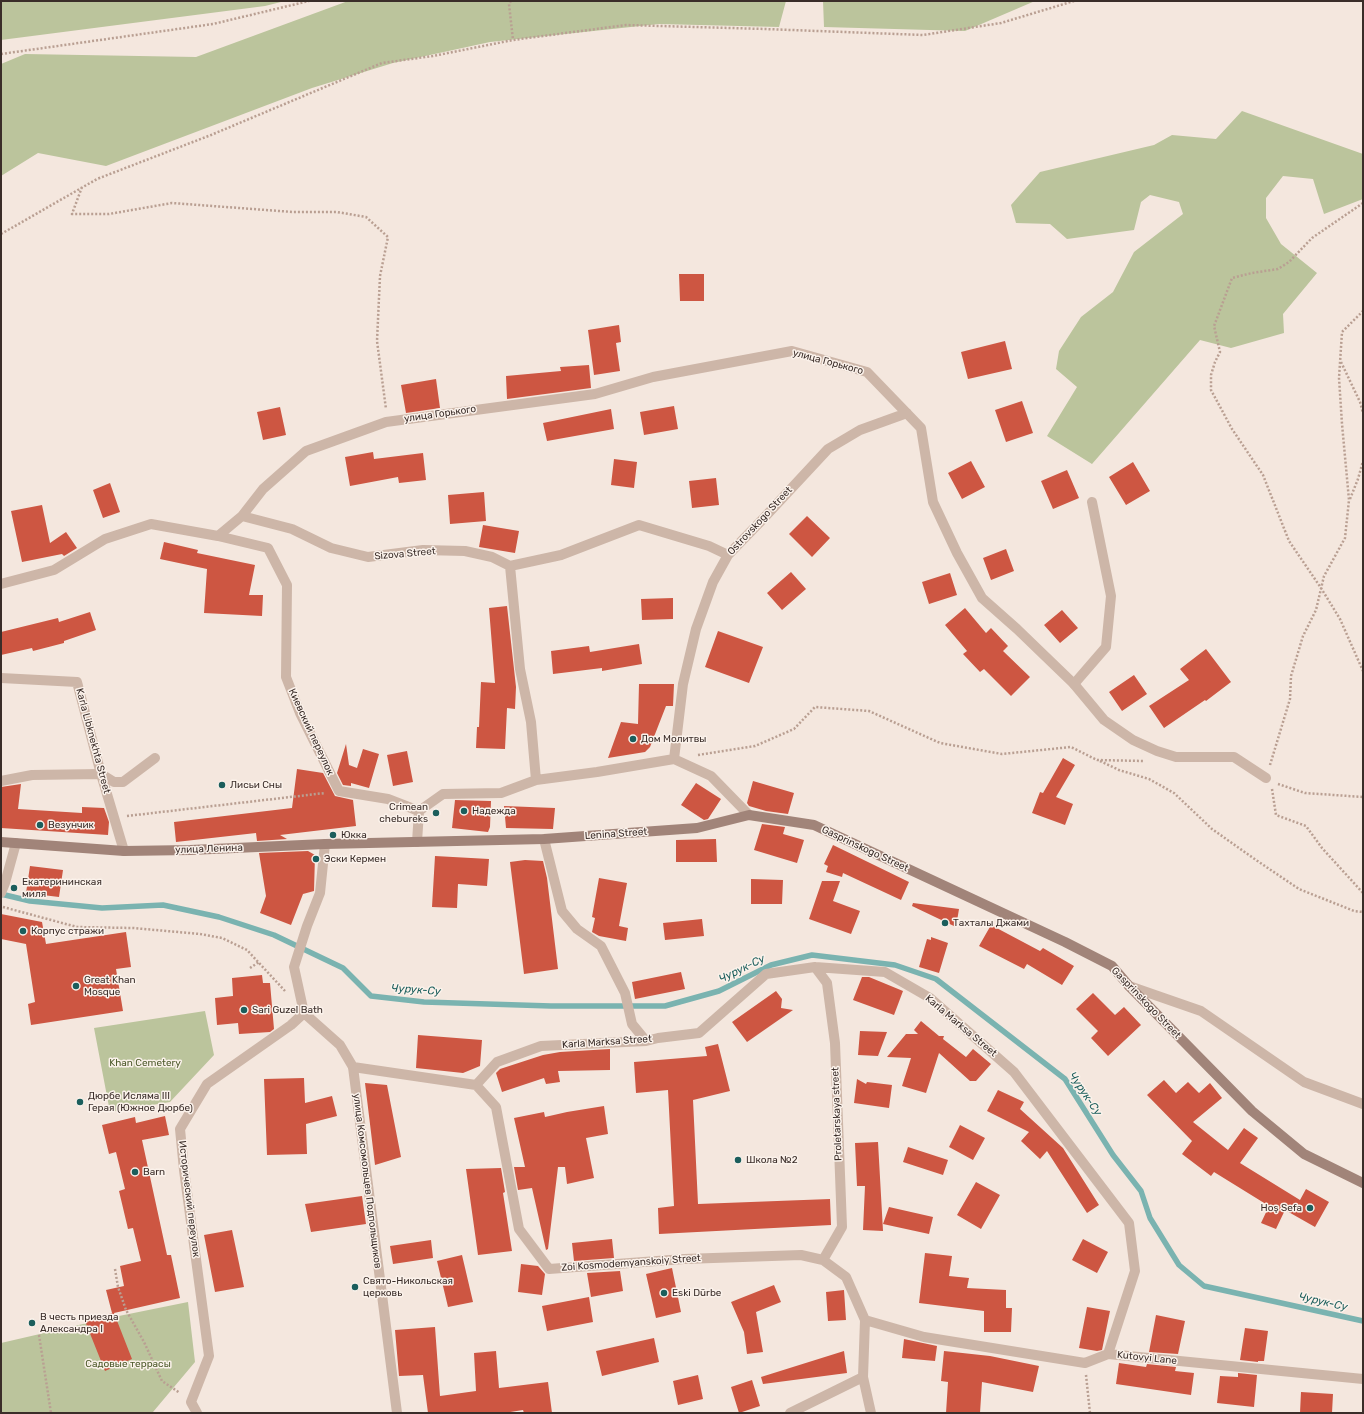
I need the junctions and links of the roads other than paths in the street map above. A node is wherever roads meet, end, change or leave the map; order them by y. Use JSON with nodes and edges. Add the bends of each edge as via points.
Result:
{"nodes":[{"id":1,"x":907,"y":412,"type":"junction"},
{"id":2,"x":1092,"y":502,"type":"dead end"},
{"id":3,"x":242,"y":516,"type":"junction"},
{"id":4,"x":218,"y":536,"type":"junction"},
{"id":5,"x":728,"y":555,"type":"junction"},
{"id":6,"x":510,"y":566,"type":"junction"},
{"id":7,"x":1,"y":584,"type":"edge"},
{"id":8,"x":1,"y":678,"type":"edge"},
{"id":9,"x":1074,"y":684,"type":"junction"},
{"id":10,"x":155,"y":758,"type":"dead end"},
{"id":11,"x":674,"y":759,"type":"junction"},
{"id":12,"x":101,"y":774,"type":"junction"},
{"id":13,"x":1266,"y":778,"type":"road end"},
{"id":14,"x":536,"y":780,"type":"junction"},
{"id":15,"x":1,"y":781,"type":"edge"},
{"id":16,"x":419,"y":811,"type":"junction"},
{"id":17,"x":749,"y":815,"type":"junction"},
{"id":18,"x":814,"y":825,"type":"joint"},
{"id":19,"x":544,"y":839,"type":"junction"},
{"id":20,"x":1,"y":842,"type":"edge"},
{"id":21,"x":417,"y":842,"type":"junction"},
{"id":22,"x":16,"y":843,"type":"junction"},
{"id":23,"x":325,"y":844,"type":"junction"},
{"id":24,"x":124,"y":851,"type":"junction"},
{"id":25,"x":3,"y":888,"type":"edge"},
{"id":26,"x":815,"y":968,"type":"junction"},
{"id":27,"x":1129,"y":986,"type":"junction"},
{"id":28,"x":304,"y":1013,"type":"junction"},
{"id":29,"x":646,"y":1041,"type":"junction"},
{"id":30,"x":352,"y":1067,"type":"junction"},
{"id":31,"x":476,"y":1085,"type":"junction"},
{"id":32,"x":1363,"y":1104,"type":"edge"},
{"id":33,"x":1363,"y":1183,"type":"edge"},
{"id":34,"x":823,"y":1260,"type":"junction"},
{"id":35,"x":865,"y":1320,"type":"junction"},
{"id":36,"x":1108,"y":1354,"type":"junction"},
{"id":37,"x":863,"y":1377,"type":"junction"},
{"id":38,"x":1363,"y":1379,"type":"edge"},
{"id":39,"x":197,"y":1413,"type":"edge"},
{"id":40,"x":397,"y":1413,"type":"edge"},
{"id":41,"x":790,"y":1413,"type":"edge"},
{"id":42,"x":871,"y":1413,"type":"edge"}],
"edges":[{"from":1,"to":3,"type":"street","name":"улица Горького","via":[[867,372],[792,351],[653,377],[595,394],[386,422],[306,451],[262,489]]},
{"from":1,"to":5,"type":"street","name":"Ostrovskogo Street","via":[[860,430],[828,449]]},
{"from":1,"to":9,"type":"street","name":"улица Горького","via":[[921,428],[933,502],[982,598]]},
{"from":2,"to":9,"type":"street","via":[[1111,596],[1106,647]]},
{"from":3,"to":4,"type":"street","name":"улица Горького"},
{"from":3,"to":6,"type":"street","name":"Sizova Street","via":[[292,529],[331,548],[368,557],[423,550],[465,551],[492,557]]},
{"from":4,"to":7,"type":"street","via":[[151,524],[105,539],[54,570]]},
{"from":4,"to":16,"type":"street","name":"Киевский переулок","via":[[268,548],[287,585],[286,677],[300,713],[339,791],[388,799]]},
{"from":5,"to":6,"type":"street","via":[[709,546],[639,525],[561,556]]},
{"from":5,"to":11,"type":"street","name":"Ostrovskogo Street","via":[[714,582],[696,629],[683,684]]},
{"from":6,"to":14,"type":"street","via":[[520,669],[531,722]]},
{"from":8,"to":12,"type":"street","name":"Karla Libknekhta Street","via":[[77,682]]},
{"from":9,"to":13,"type":"street","name":"улица Горького","via":[[1104,720],[1133,740],[1176,757],[1234,757]]},
{"from":10,"to":12,"type":"street","via":[[123,782],[114,782]]},
{"from":11,"to":14,"type":"street"},
{"from":11,"to":17,"type":"street","via":[[711,776]]},
{"from":12,"to":15,"type":"street","via":[[32,775]]},
{"from":12,"to":24,"type":"street","name":"Karla Libknekhta Street"},
{"from":14,"to":16,"type":"street","via":[[501,793],[443,794]]},
{"from":16,"to":21,"type":"street"},
{"from":17,"to":18,"type":"main road","name":"Lenina Street"},
{"from":17,"to":19,"type":"main road","name":"Lenina Street","via":[[697,828]]},
{"from":18,"to":27,"type":"main road","name":"Gasprinskogo Street","via":[[1112,966]]},
{"from":19,"to":21,"type":"main road","name":"Lenina Street"},
{"from":19,"to":29,"type":"street","via":[[562,911],[577,929],[601,946],[625,993],[632,1024]]},
{"from":20,"to":22,"type":"main road","name":"улица Ленина"},
{"from":21,"to":23,"type":"main road","name":"улица Ленина"},
{"from":22,"to":24,"type":"main road","name":"улица Ленина"},
{"from":22,"to":25,"type":"street"},
{"from":23,"to":24,"type":"main road","name":"улица Ленина"},
{"from":23,"to":28,"type":"street","via":[[320,893],[294,967]]},
{"from":26,"to":29,"type":"street","name":"Karla Marksa Street","via":[[766,974],[698,1034]]},
{"from":26,"to":34,"type":"street","name":"Proletarskaya street","via":[[827,984],[835,1043],[842,1227]]},
{"from":26,"to":36,"type":"street","name":"Karla Marksa Street","via":[[885,972],[930,998],[1014,1072],[1129,1223],[1135,1271]]},
{"from":27,"to":32,"type":"street","via":[[1201,1011],[1304,1082]]},
{"from":27,"to":33,"type":"main road","name":"Gasprinskogo Street","via":[[1252,1111],[1304,1154]]},
{"from":28,"to":30,"type":"street","via":[[340,1045]]},
{"from":28,"to":39,"type":"street","name":"Исторический переулок","via":[[291,1026],[207,1084],[180,1129],[209,1356],[191,1402]]},
{"from":29,"to":31,"type":"street","name":"Karla Marksa Street","via":[[541,1046],[497,1062]]},
{"from":30,"to":31,"type":"street"},
{"from":30,"to":40,"type":"street","name":"улица Комсомольцев Подпольщиков"},
{"from":31,"to":34,"type":"street","name":"Zoi Kosmodemyanskoiy Street","via":[[496,1107],[519,1229],[549,1269],[684,1259],[801,1255]]},
{"from":34,"to":35,"type":"street","name":"Zoi Kosmodemyanskoiy Street","via":[[846,1277]]},
{"from":35,"to":36,"type":"street","name":"Kutovyi Lane","via":[[924,1337],[1085,1363]]},
{"from":35,"to":37,"type":"street"},
{"from":36,"to":38,"type":"street","name":"Kutovyi Lane"},
{"from":37,"to":41,"type":"street"},
{"from":37,"to":42,"type":"street"}]}
